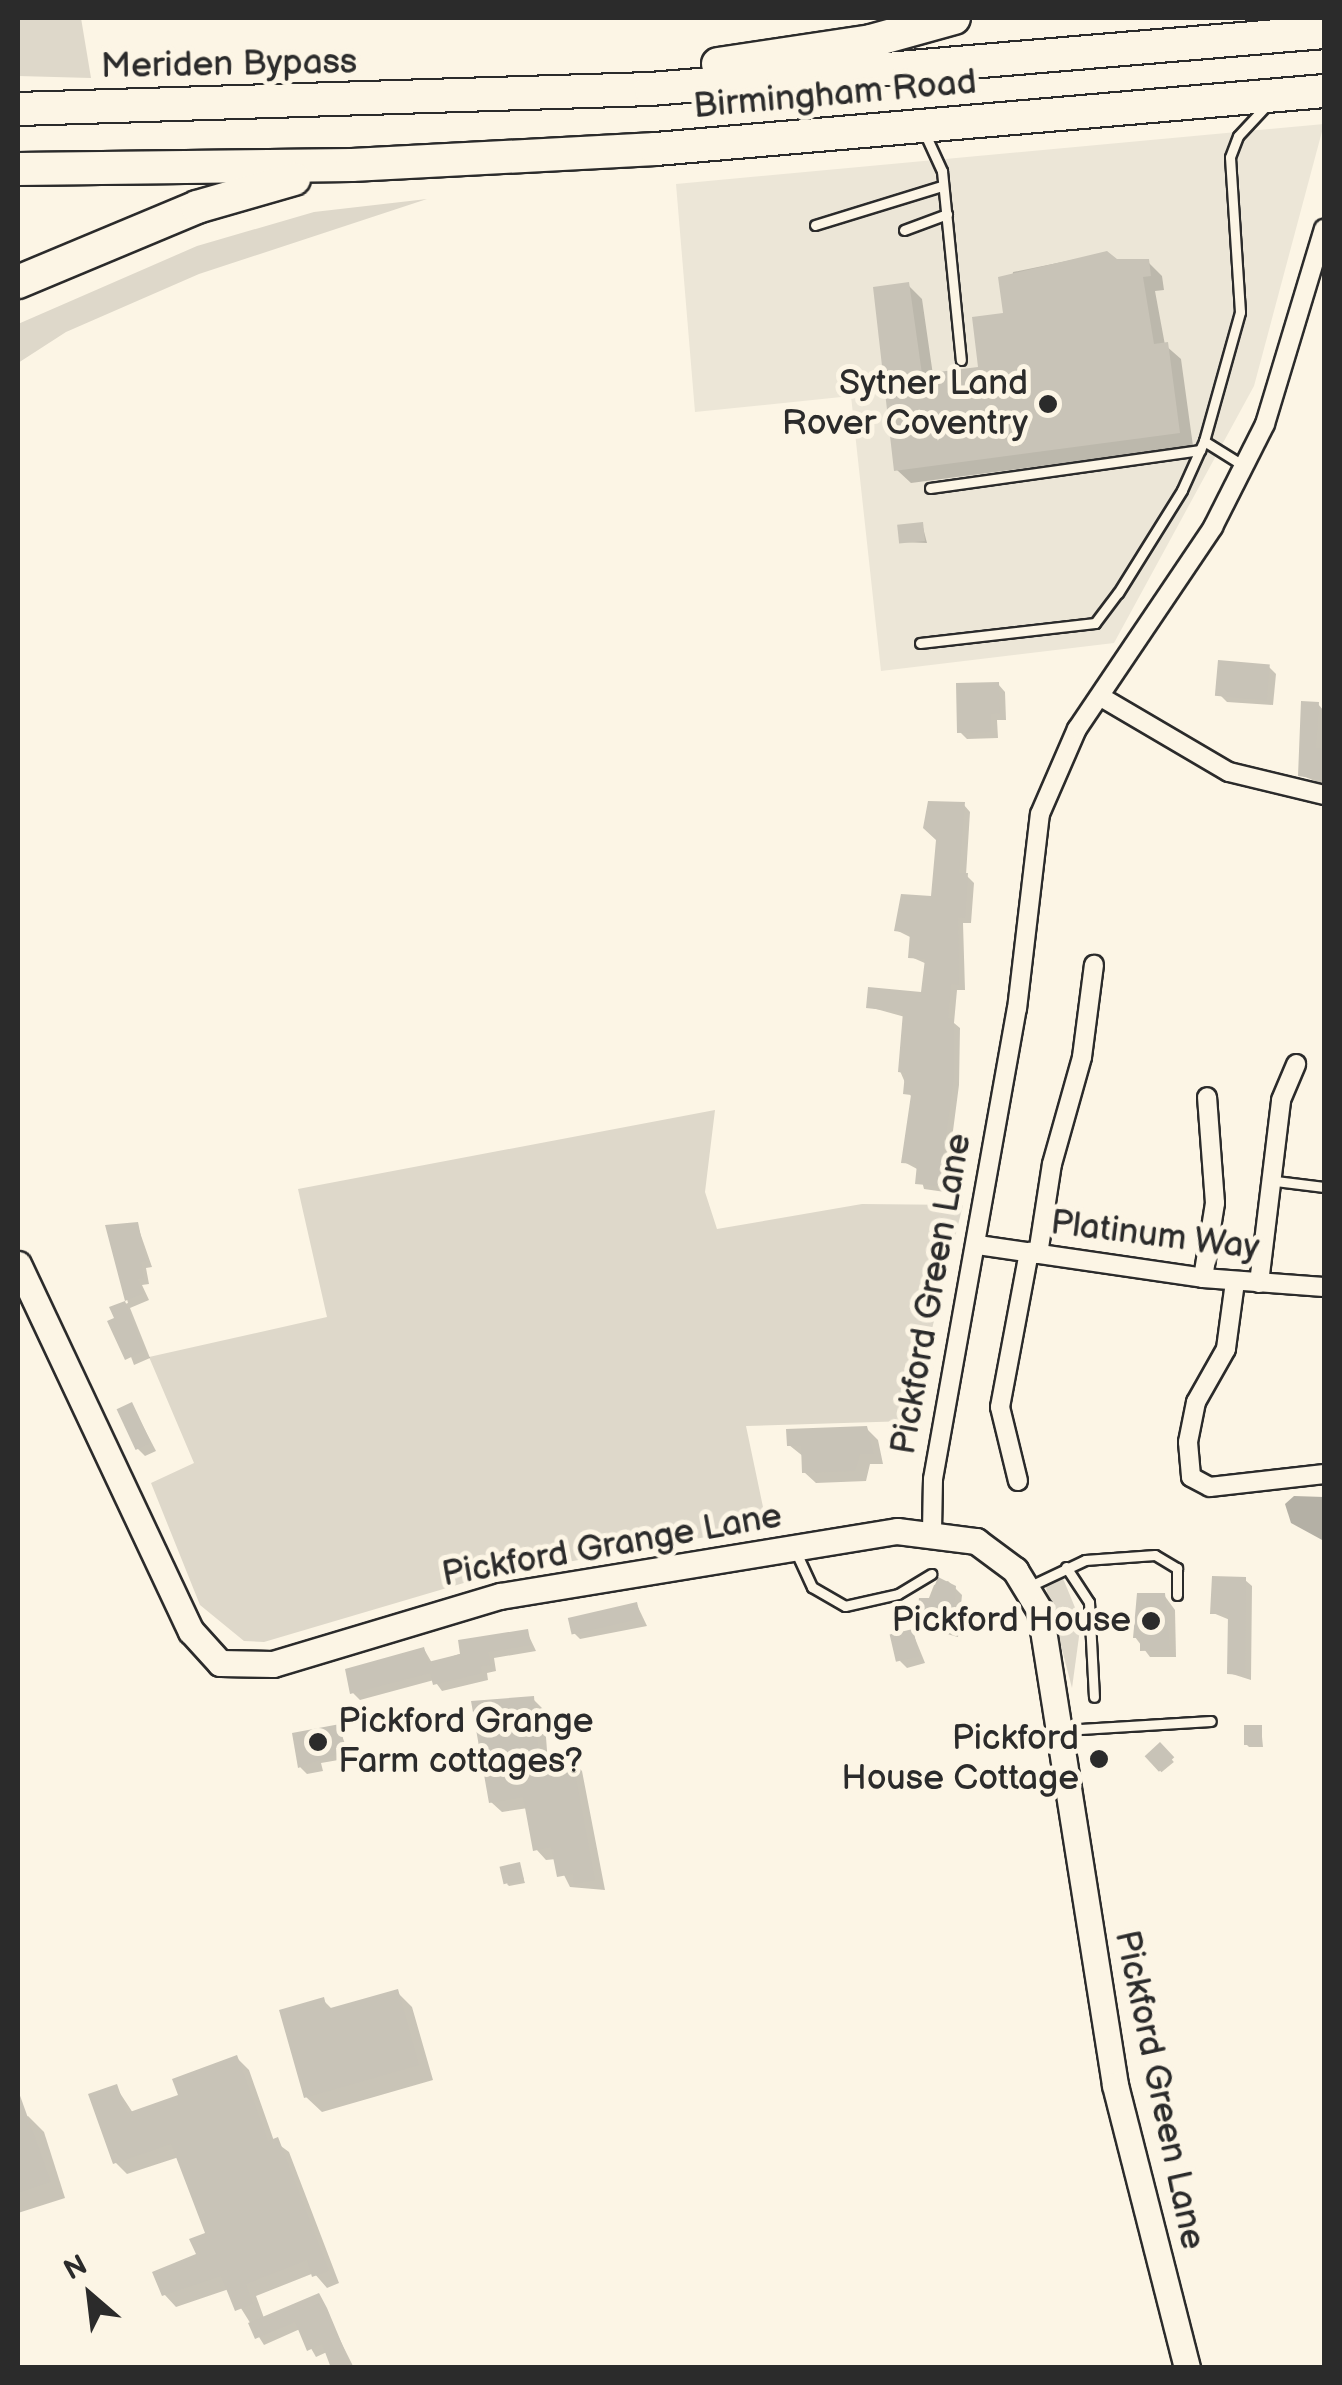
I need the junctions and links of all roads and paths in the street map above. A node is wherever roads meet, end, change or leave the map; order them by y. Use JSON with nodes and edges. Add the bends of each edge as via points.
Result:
{"nodes":[{"id":1,"x":954,"y":18,"type":"edge"},
{"id":2,"x":1324,"y":32,"type":"edge"},
{"id":3,"x":1324,"y":91,"type":"edge"},
{"id":4,"x":496,"y":97,"type":"junction"},
{"id":5,"x":1274,"y":97,"type":"junction"},
{"id":6,"x":442,"y":100,"type":"joint"},
{"id":7,"x":18,"y":109,"type":"edge"},
{"id":8,"x":920,"y":130,"type":"junction"},
{"id":9,"x":352,"y":164,"type":"junction"},
{"id":10,"x":18,"y":169,"type":"edge"},
{"id":11,"x":942,"y":186,"type":"junction"},
{"id":12,"x":947,"y":214,"type":"junction"},
{"id":13,"x":815,"y":225,"type":"dead end"},
{"id":14,"x":1324,"y":229,"type":"edge"},
{"id":15,"x":904,"y":230,"type":"dead end"},
{"id":16,"x":18,"y":282,"type":"edge"},
{"id":17,"x":961,"y":360,"type":"dead end"},
{"id":18,"x":1202,"y":446,"type":"junction"},
{"id":19,"x":1244,"y":466,"type":"junction"},
{"id":20,"x":930,"y":488,"type":"dead end"},
{"id":21,"x":920,"y":643,"type":"dead end"},
{"id":22,"x":1101,"y":697,"type":"junction"},
{"id":23,"x":1324,"y":794,"type":"edge"},
{"id":24,"x":1094,"y":964,"type":"dead end"},
{"id":25,"x":1296,"y":1064,"type":"dead end"},
{"id":26,"x":1207,"y":1097,"type":"dead end"},
{"id":27,"x":1276,"y":1181,"type":"junction"},
{"id":28,"x":1324,"y":1187,"type":"edge"},
{"id":29,"x":978,"y":1245,"type":"junction"},
{"id":30,"x":1034,"y":1253,"type":"junction"},
{"id":31,"x":18,"y":1264,"type":"edge"},
{"id":32,"x":1203,"y":1278,"type":"junction"},
{"id":33,"x":1235,"y":1282,"type":"junction"},
{"id":34,"x":1259,"y":1283,"type":"junction"},
{"id":35,"x":1324,"y":1287,"type":"edge"},
{"id":36,"x":1324,"y":1474,"type":"edge"},
{"id":37,"x":1018,"y":1481,"type":"dead end"},
{"id":38,"x":932,"y":1531,"type":"junction"},
{"id":39,"x":794,"y":1548,"type":"junction"},
{"id":40,"x":1066,"y":1567,"type":"junction"},
{"id":41,"x":930,"y":1574,"type":"dead end"},
{"id":42,"x":1027,"y":1587,"type":"junction"},
{"id":43,"x":1177,"y":1595,"type":"dead end"},
{"id":44,"x":1094,"y":1696,"type":"dead end"},
{"id":45,"x":1210,"y":1720,"type":"dead end"},
{"id":46,"x":1059,"y":1730,"type":"junction"},
{"id":47,"x":1187,"y":2368,"type":"edge"}],
"edges":[{"from":1,"to":4,"type":"highway","via":[[872,41]]},
{"from":2,"to":4,"type":"highway","name":"Birmingham Road"},
{"from":3,"to":5,"type":"highway","name":"Birmingham Road"},
{"from":4,"to":6,"type":"highway","name":"Birmingham Road"},
{"from":5,"to":8,"type":"highway","name":"Birmingham Road"},
{"from":5,"to":18,"type":"lane","via":[[1238,136],[1230,167],[1240,312]]},
{"from":6,"to":7,"type":"highway","name":"Meriden Bypass"},
{"from":8,"to":9,"type":"highway","name":"Birmingham Road"},
{"from":8,"to":11,"type":"lane","via":[[932,138]]},
{"from":9,"to":10,"type":"highway"},
{"from":9,"to":16,"type":"highway","via":[[197,207]]},
{"from":11,"to":12,"type":"lane"},
{"from":11,"to":13,"type":"lane"},
{"from":12,"to":15,"type":"lane"},
{"from":12,"to":17,"type":"lane"},
{"from":14,"to":19,"type":"street","name":"Pickford Green Lane","via":[[1265,424]]},
{"from":18,"to":19,"type":"lane"},
{"from":18,"to":20,"type":"lane"},
{"from":18,"to":21,"type":"lane","via":[[1182,490],[1095,623]]},
{"from":19,"to":22,"type":"street","name":"Pickford Green Lane","via":[[1213,528]]},
{"from":22,"to":23,"type":"street","via":[[1230,772]]},
{"from":22,"to":29,"type":"street","name":"Pickford Green Lane","via":[[1060,760],[1040,814]]},
{"from":24,"to":30,"type":"street","via":[[1082,1057]]},
{"from":25,"to":27,"type":"street","via":[[1282,1100]]},
{"from":26,"to":32,"type":"street","via":[[1215,1203]]},
{"from":27,"to":28,"type":"lane"},
{"from":27,"to":34,"type":"street"},
{"from":29,"to":30,"type":"street","name":"Platinum Way"},
{"from":29,"to":38,"type":"street","name":"Pickford Green Lane","via":[[936,1462]]},
{"from":30,"to":32,"type":"street","name":"Platinum Way"},
{"from":30,"to":37,"type":"street","via":[[1000,1407]]},
{"from":31,"to":39,"type":"street","name":"Pickford Grange Lane","via":[[191,1630],[220,1663],[274,1664],[500,1596]]},
{"from":32,"to":33,"type":"street","name":"Platinum Way"},
{"from":33,"to":34,"type":"street","name":"Platinum Way"},
{"from":33,"to":36,"type":"street","via":[[1226,1349],[1196,1402],[1188,1442],[1191,1478],[1210,1487]]},
{"from":34,"to":35,"type":"street","name":"Platinum Way"},
{"from":38,"to":39,"type":"street","name":"Pickford Grange Lane"},
{"from":38,"to":42,"type":"street","name":"Pickford Green Lane","via":[[976,1540]]},
{"from":39,"to":41,"type":"lane","via":[[812,1586],[845,1606],[898,1594]]},
{"from":40,"to":42,"type":"lane"},
{"from":40,"to":43,"type":"lane","via":[[1116,1554],[1155,1555],[1177,1568]]},
{"from":40,"to":44,"type":"lane","via":[[1089,1602]]},
{"from":42,"to":46,"type":"street","name":"Pickford Green Lane","via":[[1040,1611]]},
{"from":45,"to":46,"type":"lane"},
{"from":46,"to":47,"type":"street","name":"Pickford Green Lane","via":[[1115,2085]]}]}
